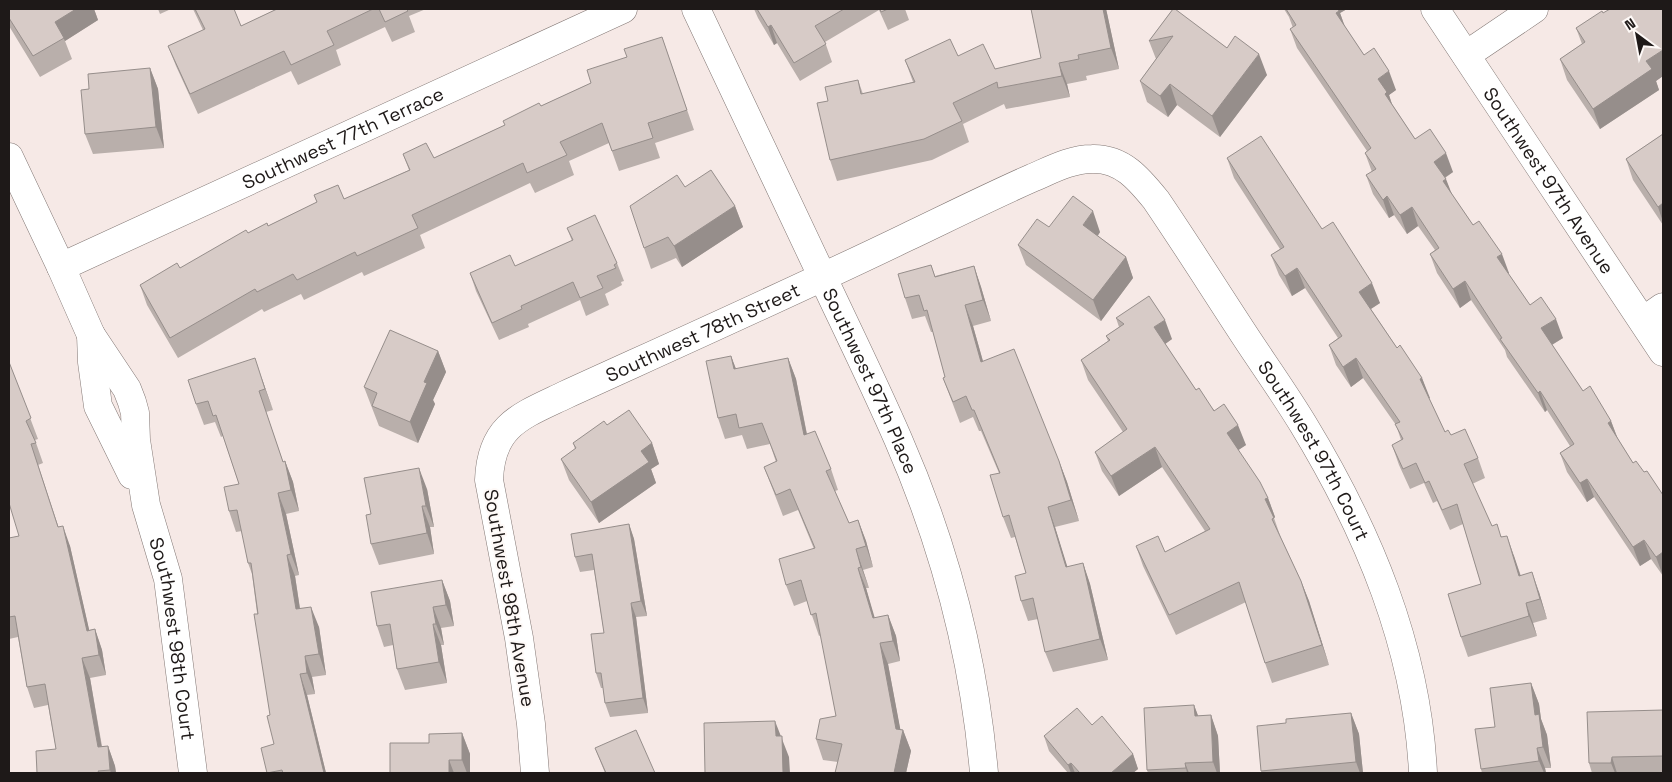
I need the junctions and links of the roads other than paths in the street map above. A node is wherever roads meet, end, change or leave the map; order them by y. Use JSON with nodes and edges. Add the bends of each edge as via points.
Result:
{"nodes":[{"id":1,"x":623,"y":9,"type":"edge"},
{"id":2,"x":696,"y":9,"type":"edge"},
{"id":3,"x":1435,"y":9,"type":"edge"},
{"id":4,"x":1534,"y":9,"type":"edge"},
{"id":5,"x":1466,"y":55,"type":"junction"},
{"id":6,"x":9,"y":157,"type":"edge"},
{"id":7,"x":1122,"y":166,"type":"joint"},
{"id":8,"x":61,"y":267,"type":"junction"},
{"id":9,"x":823,"y":278,"type":"junction"},
{"id":10,"x":1653,"y":314,"type":"edge"},
{"id":11,"x":1663,"y":352,"type":"edge"},
{"id":12,"x":507,"y":428,"type":"joint"},
{"id":13,"x":193,"y":773,"type":"edge"},
{"id":14,"x":534,"y":773,"type":"edge"},
{"id":15,"x":984,"y":773,"type":"edge"},
{"id":16,"x":1423,"y":773,"type":"edge"}],
"edges":[{"from":1,"to":8,"type":"street","name":"Southwest 77th Terrace"},
{"from":2,"to":9,"type":"street","name":"Southwest 97th Place"},
{"from":3,"to":5,"type":"street","name":"Southwest 97th Avenue"},
{"from":4,"to":5,"type":"street"},
{"from":5,"to":10,"type":"street","name":"Southwest 97th Avenue"},
{"from":6,"to":8,"type":"street","name":"Southwest 98th Court"},
{"from":7,"to":9,"type":"street","name":"Southwest 78th Street","via":[[1091,158],[1061,166],[1004,190]]},
{"from":7,"to":16,"type":"street","name":"Southwest 97th Court","via":[[1144,185],[1165,214],[1302,423],[1343,496],[1375,562],[1392,609],[1412,686]]},
{"from":8,"to":13,"type":"street","name":"Southwest 98th Court","via":[[91,335],[127,389],[135,413],[146,505],[168,579]]},
{"from":9,"to":12,"type":"street","name":"Southwest 78th Street","via":[[565,395]]},
{"from":9,"to":15,"type":"street","name":"Southwest 97th Place","via":[[898,439],[932,527],[964,639]]},
{"from":10,"to":11,"type":"street","name":"Southwest 97th Avenue"},
{"from":12,"to":14,"type":"street","name":"Southwest 98th Avenue","via":[[494,448],[489,480],[519,638]]}]}
